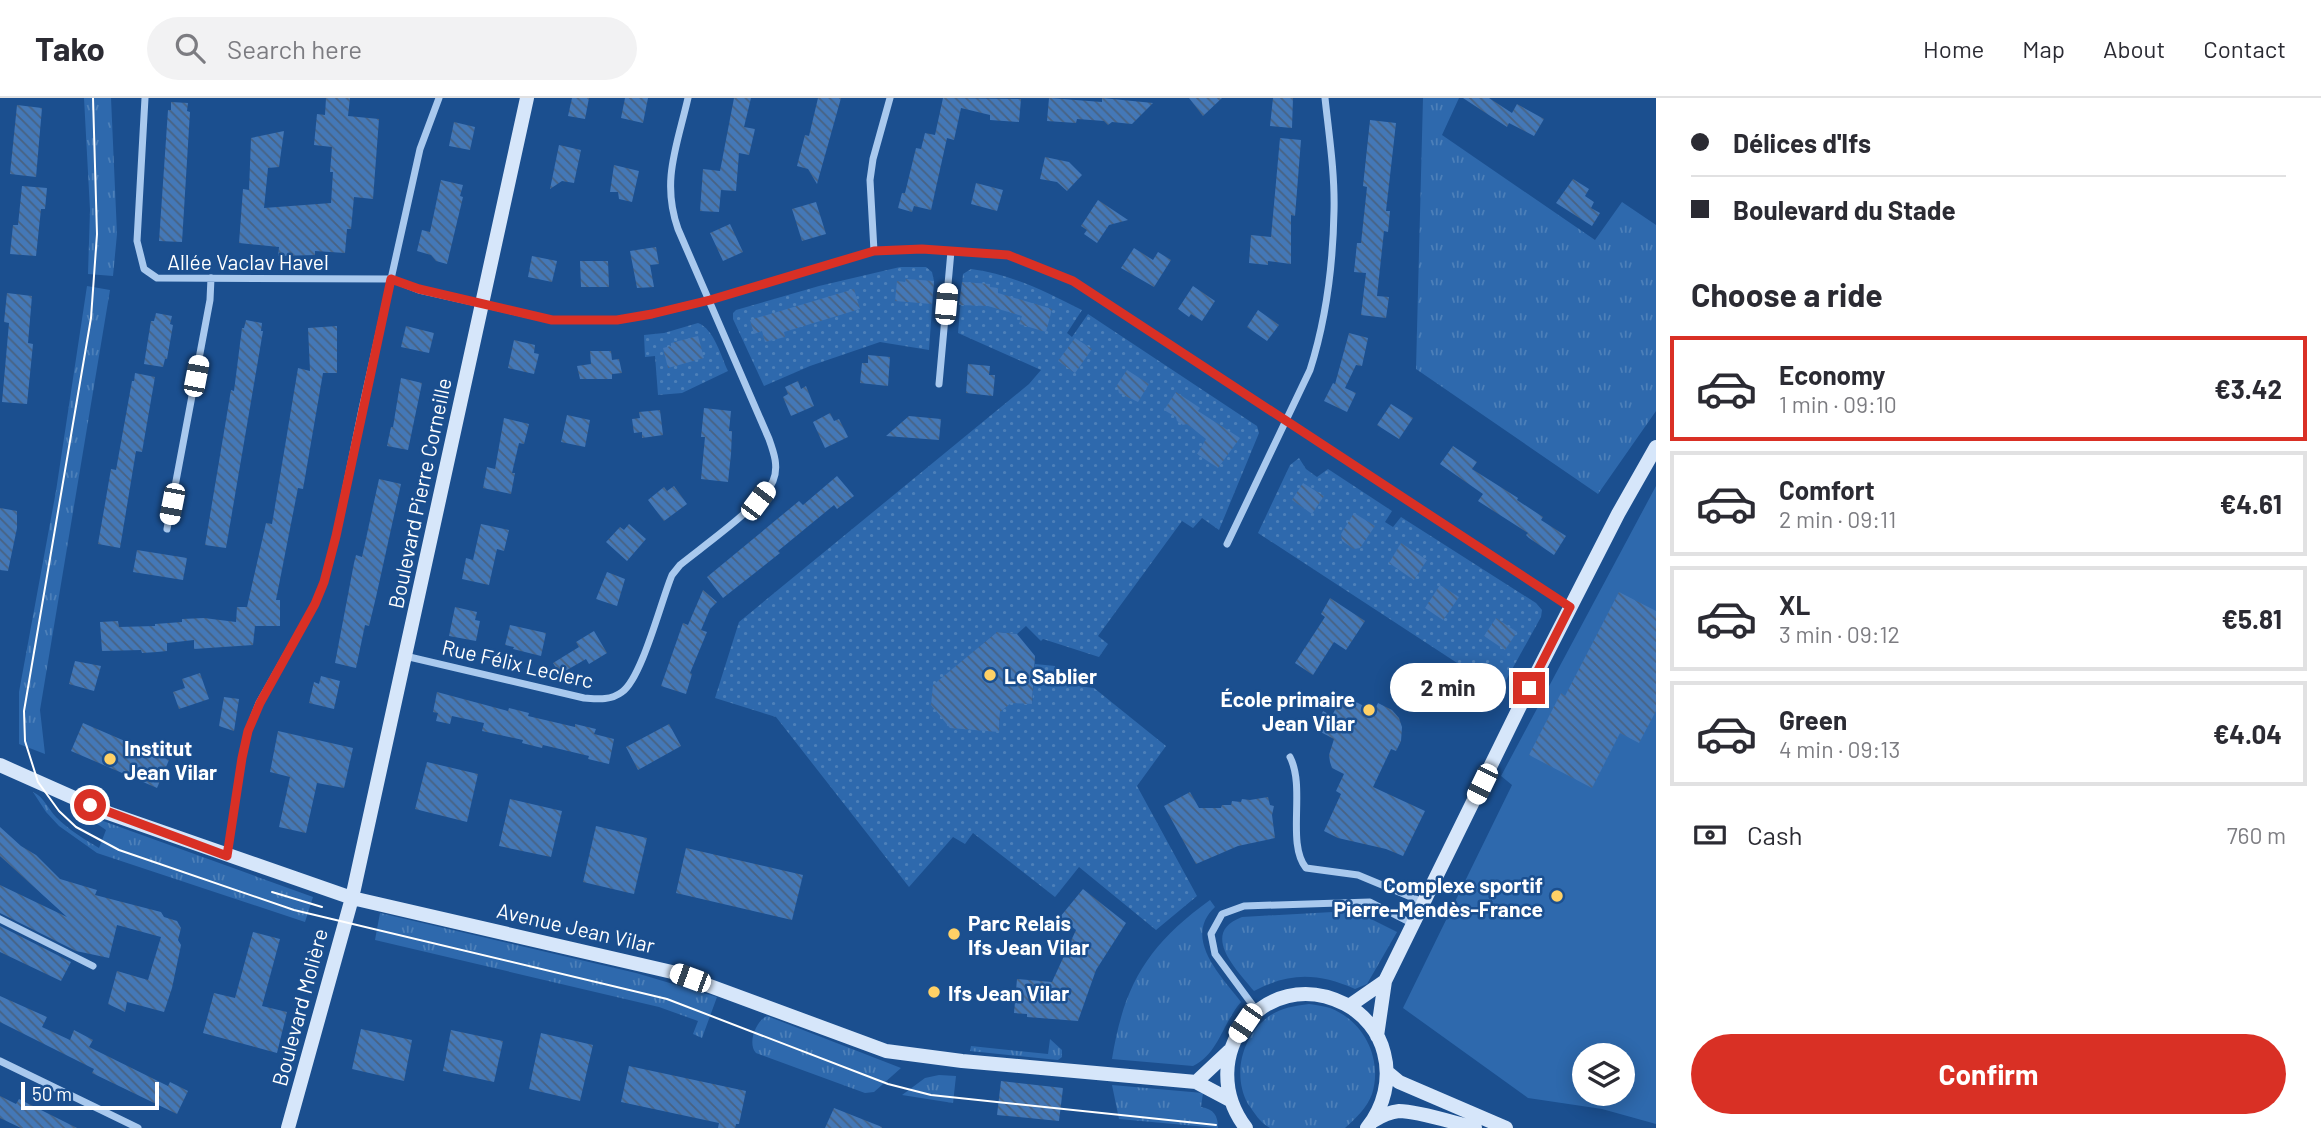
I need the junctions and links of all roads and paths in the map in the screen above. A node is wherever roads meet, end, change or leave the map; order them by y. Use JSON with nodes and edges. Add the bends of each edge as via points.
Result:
{"nodes":[{"id":1,"x":145,"y":98,"type":"edge"},
{"id":2,"x":439,"y":98,"type":"edge"},
{"id":3,"x":527,"y":98,"type":"edge"},
{"id":4,"x":688,"y":98,"type":"edge"},
{"id":5,"x":890,"y":98,"type":"edge"},
{"id":6,"x":1325,"y":98,"type":"edge"},
{"id":7,"x":874,"y":251,"type":"junction"},
{"id":8,"x":951,"y":251,"type":"junction"},
{"id":9,"x":211,"y":278,"type":"junction"},
{"id":10,"x":391,"y":279,"type":"junction"},
{"id":11,"x":710,"y":300,"type":"junction"},
{"id":12,"x":481,"y":303,"type":"junction"},
{"id":13,"x":939,"y":384,"type":"dead end"},
{"id":14,"x":1285,"y":421,"type":"junction"},
{"id":15,"x":1656,"y":447,"type":"edge"},
{"id":16,"x":167,"y":529,"type":"dead end"},
{"id":17,"x":1227,"y":544,"type":"dead end"},
{"id":18,"x":1570,"y":607,"type":"junction"},
{"id":19,"x":404,"y":656,"type":"junction"},
{"id":20,"x":1290,"y":757,"type":"dead end"},
{"id":21,"x":0,"y":765,"type":"edge"},
{"id":22,"x":227,"y":856,"type":"junction"},
{"id":23,"x":352,"y":898,"type":"junction"},
{"id":24,"x":1424,"y":902,"type":"junction"},
{"id":25,"x":0,"y":919,"type":"edge"},
{"id":26,"x":1413,"y":924,"type":"junction"},
{"id":27,"x":93,"y":966,"type":"dead end"},
{"id":28,"x":1385,"y":981,"type":"junction"},
{"id":29,"x":1349,"y":1006,"type":"junction"},
{"id":30,"x":1257,"y":1011,"type":"junction"},
{"id":31,"x":1377,"y":1036,"type":"junction"},
{"id":32,"x":1229,"y":1051,"type":"junction"},
{"id":33,"x":0,"y":1061,"type":"edge"},
{"id":34,"x":1387,"y":1072,"type":"junction"},
{"id":35,"x":1196,"y":1082,"type":"junction"},
{"id":36,"x":1230,"y":1100,"type":"junction"},
{"id":37,"x":1369,"y":1125,"type":"edge"},
{"id":38,"x":138,"y":1128,"type":"edge"},
{"id":39,"x":288,"y":1128,"type":"edge"},
{"id":40,"x":1246,"y":1128,"type":"edge"},
{"id":41,"x":1475,"y":1128,"type":"edge"},
{"id":42,"x":1506,"y":1128,"type":"edge"}],
"edges":[{"from":1,"to":9,"type":"street","name":"Allée Vaclav Havel","via":[[137,241],[140,262],[157,278]]},
{"from":2,"to":10,"type":"street","via":[[420,149]]},
{"from":3,"to":12,"type":"main road","name":"Boulevard Pierre Corneille"},
{"from":4,"to":11,"type":"street","via":[[669,195],[678,229]]},
{"from":5,"to":7,"type":"street","via":[[870,180]]},
{"from":6,"to":14,"type":"street","via":[[1334,209],[1331,255],[1319,342]]},
{"from":7,"to":8,"type":"street","name":"Allée Vaclav Havel"},
{"from":7,"to":11,"type":"street","name":"Allée Vaclav Havel"},
{"from":8,"to":13,"type":"street"},
{"from":8,"to":14,"type":"street","name":"Allée Vaclav Havel","via":[[1008,255],[1073,281]]},
{"from":9,"to":10,"type":"street","name":"Allée Vaclav Havel"},
{"from":9,"to":16,"type":"street"},
{"from":10,"to":12,"type":"street","name":"Allée Vaclav Havel"},
{"from":10,"to":22,"type":"street","via":[[324,582],[248,731]]},
{"from":11,"to":12,"type":"street","name":"Allée Vaclav Havel","via":[[617,320],[552,320]]},
{"from":11,"to":19,"type":"street","name":"Rue Félix Leclerc","via":[[776,459],[773,481],[758,501],[672,575],[637,672],[623,692],[604,700],[584,698]]},
{"from":12,"to":19,"type":"main road","name":"Boulevard Pierre Corneille"},
{"from":14,"to":17,"type":"street"},
{"from":14,"to":18,"type":"street","name":"Allée Vaclav Havel"},
{"from":15,"to":18,"type":"main road"},
{"from":18,"to":24,"type":"main road"},
{"from":19,"to":23,"type":"main road","name":"Boulevard Pierre Corneille"},
{"from":20,"to":24,"type":"street","via":[[1296,779],[1298,856],[1306,868],[1358,875]]},
{"from":21,"to":22,"type":"main road","name":"Avenue Jean Vilar","via":[[108,813]]},
{"from":22,"to":23,"type":"main road","name":"Avenue Jean Vilar"},
{"from":23,"to":35,"type":"main road","name":"Avenue Jean Vilar","via":[[672,972],[886,1051]]},
{"from":23,"to":39,"type":"main road","name":"Boulevard Molière"},
{"from":24,"to":26,"type":"main road"},
{"from":25,"to":27,"type":"street"},
{"from":26,"to":28,"type":"main road"},
{"from":26,"to":30,"type":"street","via":[[1370,902],[1244,906],[1222,914],[1211,934],[1215,954]]},
{"from":28,"to":29,"type":"main road"},
{"from":28,"to":31,"type":"main road"},
{"from":29,"to":30,"type":"main road","via":[[1302,994],[1286,996]]},
{"from":29,"to":31,"type":"main road"},
{"from":30,"to":32,"type":"main road"},
{"from":31,"to":34,"type":"main road"},
{"from":32,"to":35,"type":"main road"},
{"from":32,"to":36,"type":"main road","via":[[1226,1084]]},
{"from":33,"to":38,"type":"street"},
{"from":34,"to":37,"type":"main road","via":[[1381,1107]]},
{"from":34,"to":42,"type":"main road","via":[[1399,1082]]},
{"from":35,"to":36,"type":"main road","name":"Avenue Jean Vilar"},
{"from":36,"to":40,"type":"main road"},
{"from":37,"to":41,"type":"main road","via":[[1397,1111]]}]}
